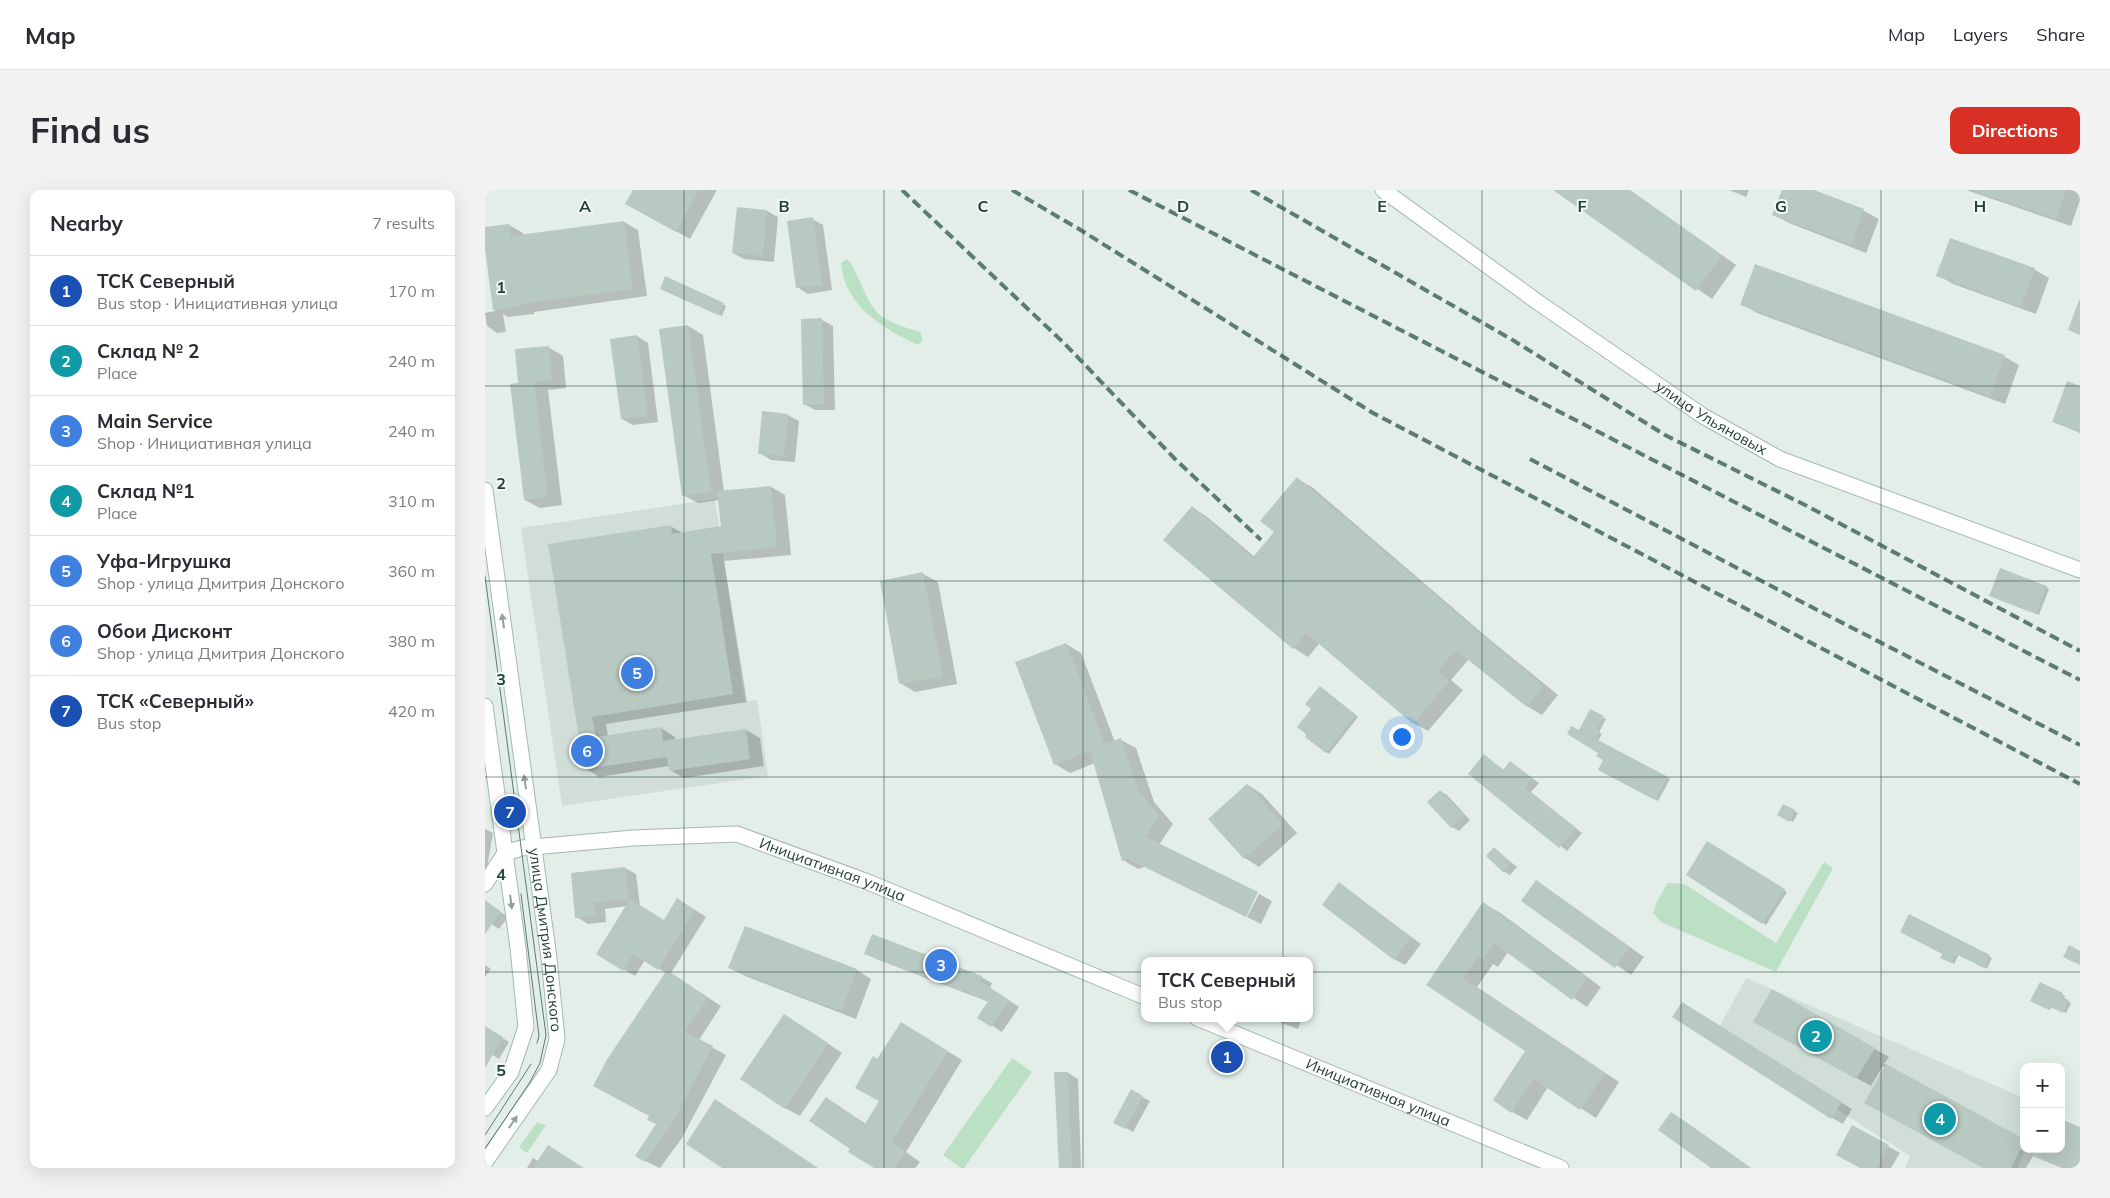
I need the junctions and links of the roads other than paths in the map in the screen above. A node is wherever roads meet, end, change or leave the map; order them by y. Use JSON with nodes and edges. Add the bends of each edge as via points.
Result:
{"nodes":[{"id":1,"x":1383,"y":190,"type":"edge"},
{"id":2,"x":485,"y":490,"type":"edge"},
{"id":3,"x":2080,"y":570,"type":"edge"},
{"id":4,"x":485,"y":706,"type":"edge"},
{"id":5,"x":533,"y":847,"type":"junction"},
{"id":6,"x":505,"y":854,"type":"junction"},
{"id":7,"x":485,"y":884,"type":"edge"},
{"id":8,"x":1141,"y":995,"type":"edge"},
{"id":9,"x":1207,"y":1022,"type":"edge"},
{"id":10,"x":485,"y":1108,"type":"edge"},
{"id":11,"x":485,"y":1162,"type":"edge"},
{"id":12,"x":1561,"y":1168,"type":"edge"}],
"edges":[{"from":1,"to":3,"type":"street","name":"улица Ульяновых","via":[[1703,416],[1780,459]]},
{"from":5,"to":2,"type":"street","name":"улица Дмитрия Донского","one_way":true},
{"from":4,"to":6,"type":"street","name":"улица Дмитрия Донского"},
{"from":5,"to":6,"type":"street","name":"Инициативная улица"},
{"from":5,"to":8,"type":"street","name":"Инициативная улица","via":[[633,838],[737,834],[868,882]]},
{"from":11,"to":5,"type":"street","name":"улица Дмитрия Донского","one_way":true,"via":[[549,1070],[557,1039]]},
{"from":6,"to":7,"type":"street"},
{"from":6,"to":10,"type":"street","name":"улица Дмитрия Донского","one_way":true,"via":[[526,1028],[511,1072]]},
{"from":9,"to":12,"type":"street","name":"Инициативная улица"}]}
